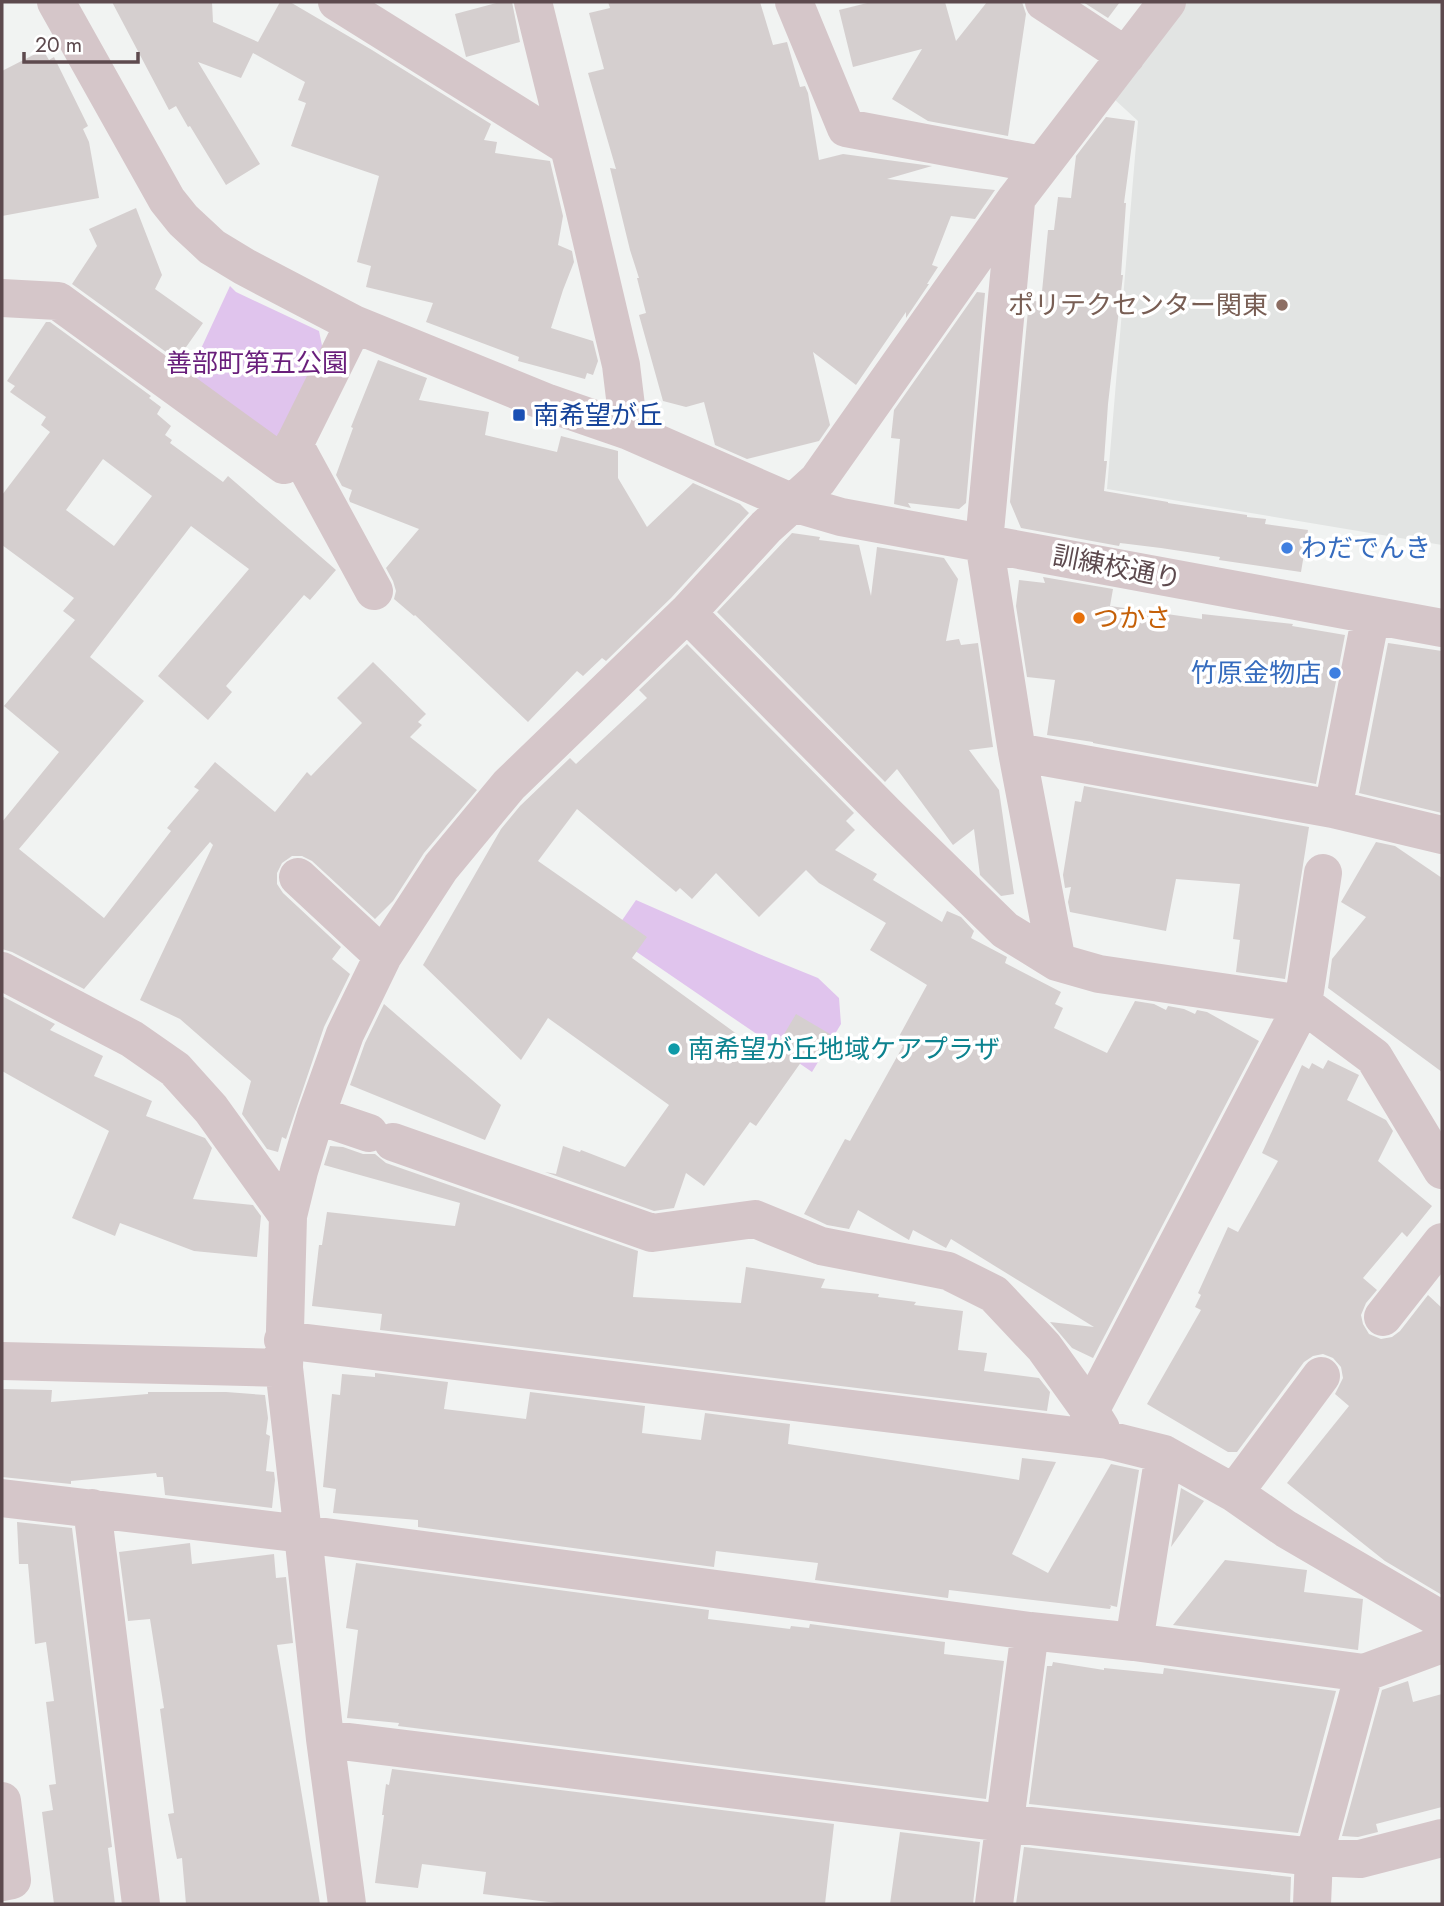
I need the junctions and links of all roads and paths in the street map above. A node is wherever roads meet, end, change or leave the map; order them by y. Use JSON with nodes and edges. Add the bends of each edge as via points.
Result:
{"nodes":[{"id":1,"x":56,"y":2,"type":"edge"},
{"id":2,"x":337,"y":2,"type":"edge"},
{"id":3,"x":533,"y":2,"type":"edge"},
{"id":4,"x":794,"y":2,"type":"edge"},
{"id":5,"x":1044,"y":2,"type":"edge"},
{"id":6,"x":1167,"y":2,"type":"edge"},
{"id":7,"x":1126,"y":56,"type":"junction"},
{"id":8,"x":569,"y":147,"type":"junction"},
{"id":9,"x":1042,"y":165,"type":"junction"},
{"id":10,"x":1016,"y":199,"type":"junction"},
{"id":11,"x":2,"y":298,"type":"edge"},
{"id":12,"x":354,"y":324,"type":"junction"},
{"id":13,"x":629,"y":431,"type":"junction"},
{"id":14,"x":294,"y":444,"type":"junction"},
{"id":15,"x":793,"y":503,"type":"junction"},
{"id":16,"x":984,"y":542,"type":"junction"},
{"id":17,"x":374,"y":591,"type":"dead end"},
{"id":18,"x":687,"y":614,"type":"junction"},
{"id":19,"x":1371,"y":615,"type":"junction"},
{"id":20,"x":1442,"y":628,"type":"edge"},
{"id":21,"x":1017,"y":752,"type":"junction"},
{"id":22,"x":1333,"y":809,"type":"junction"},
{"id":23,"x":1439,"y":839,"type":"edge"},
{"id":24,"x":1323,"y":873,"type":"dead end"},
{"id":25,"x":298,"y":877,"type":"dead end"},
{"id":26,"x":383,"y":956,"type":"junction"},
{"id":27,"x":1057,"y":962,"type":"junction"},
{"id":28,"x":2,"y":971,"type":"edge"},
{"id":29,"x":1303,"y":1004,"type":"junction"},
{"id":30,"x":316,"y":1115,"type":"junction"},
{"id":31,"x":1442,"y":1170,"type":"edge"},
{"id":32,"x":288,"y":1216,"type":"junction"},
{"id":33,"x":1442,"y":1242,"type":"edge"},
{"id":34,"x":1383,"y":1317,"type":"dead end"},
{"id":35,"x":284,"y":1354,"type":"junction"},
{"id":36,"x":2,"y":1361,"type":"edge"},
{"id":37,"x":1321,"y":1376,"type":"dead end"},
{"id":38,"x":1099,"y":1426,"type":"junction"},
{"id":39,"x":1164,"y":1454,"type":"junction"},
{"id":40,"x":1234,"y":1493,"type":"junction"},
{"id":41,"x":2,"y":1498,"type":"edge"},
{"id":42,"x":92,"y":1508,"type":"junction"},
{"id":43,"x":303,"y":1534,"type":"junction"},
{"id":44,"x":1442,"y":1620,"type":"edge"},
{"id":45,"x":1030,"y":1631,"type":"junction"},
{"id":46,"x":1135,"y":1642,"type":"junction"},
{"id":47,"x":1442,"y":1644,"type":"edge"},
{"id":48,"x":1364,"y":1673,"type":"junction"},
{"id":49,"x":325,"y":1739,"type":"junction"},
{"id":50,"x":2,"y":1801,"type":"edge"},
{"id":51,"x":1004,"y":1823,"type":"junction"},
{"id":52,"x":1442,"y":1838,"type":"edge"},
{"id":53,"x":1314,"y":1857,"type":"junction"},
{"id":54,"x":2,"y":1882,"type":"edge"},
{"id":55,"x":141,"y":1904,"type":"edge"},
{"id":56,"x":347,"y":1904,"type":"edge"},
{"id":57,"x":994,"y":1904,"type":"edge"},
{"id":58,"x":1312,"y":1904,"type":"edge"}],
"edges":[{"from":1,"to":12,"type":"street","name":"訓練校通り","via":[[167,200],[183,220],[212,247]]},
{"from":2,"to":8,"type":"street"},
{"from":3,"to":8,"type":"street"},
{"from":4,"to":9,"type":"street","via":[[846,128]]},
{"from":5,"to":7,"type":"street"},
{"from":6,"to":7,"type":"street"},
{"from":7,"to":9,"type":"street"},
{"from":8,"to":13,"type":"street","via":[[621,365]]},
{"from":9,"to":10,"type":"street"},
{"from":10,"to":15,"type":"street","via":[[818,480]]},
{"from":10,"to":16,"type":"street"},
{"from":11,"to":14,"type":"street","via":[[58,301],[284,465]]},
{"from":12,"to":13,"type":"street","name":"訓練校通り"},
{"from":12,"to":14,"type":"street"},
{"from":13,"to":15,"type":"street","name":"訓練校通り"},
{"from":14,"to":17,"type":"street"},
{"from":15,"to":16,"type":"street","name":"訓練校通り","via":[[841,517]]},
{"from":15,"to":18,"type":"street"},
{"from":16,"to":19,"type":"street","name":"訓練校通り"},
{"from":16,"to":21,"type":"street"},
{"from":18,"to":26,"type":"street","via":[[509,785],[440,867]]},
{"from":18,"to":27,"type":"street","via":[[1006,930]]},
{"from":19,"to":20,"type":"street","name":"訓練校通り"},
{"from":19,"to":22,"type":"street"},
{"from":21,"to":22,"type":"street"},
{"from":21,"to":27,"type":"street"},
{"from":22,"to":23,"type":"street"},
{"from":24,"to":29,"type":"street"},
{"from":25,"to":26,"type":"street"},
{"from":26,"to":30,"type":"street","via":[[345,1034]]},
{"from":27,"to":29,"type":"street","via":[[1099,974]]},
{"from":28,"to":32,"type":"street","via":[[132,1040],[175,1069],[211,1109]]},
{"from":29,"to":31,"type":"street","via":[[1374,1056]]},
{"from":29,"to":38,"type":"street"},
{"from":30,"to":32,"type":"street"},
{"from":30,"to":38,"type":"street","via":[[652,1233],[755,1219],[821,1247],[948,1271],[994,1294],[1044,1347]]},
{"from":32,"to":35,"type":"street"},
{"from":33,"to":34,"type":"street"},
{"from":35,"to":36,"type":"street"},
{"from":35,"to":38,"type":"street"},
{"from":35,"to":43,"type":"street"},
{"from":37,"to":40,"type":"street"},
{"from":38,"to":39,"type":"street"},
{"from":39,"to":40,"type":"street"},
{"from":39,"to":46,"type":"street"},
{"from":40,"to":44,"type":"street","via":[[1286,1530]]},
{"from":41,"to":42,"type":"street"},
{"from":42,"to":43,"type":"street"},
{"from":42,"to":55,"type":"street"},
{"from":43,"to":45,"type":"street"},
{"from":43,"to":49,"type":"street"},
{"from":45,"to":46,"type":"street"},
{"from":45,"to":51,"type":"street"},
{"from":46,"to":48,"type":"street"},
{"from":47,"to":48,"type":"street"},
{"from":48,"to":53,"type":"street"},
{"from":49,"to":51,"type":"street"},
{"from":49,"to":56,"type":"street"},
{"from":50,"to":54,"type":"street","via":[[12,1880]]},
{"from":51,"to":53,"type":"street"},
{"from":51,"to":57,"type":"street"},
{"from":52,"to":53,"type":"street","via":[[1360,1859]]},
{"from":53,"to":58,"type":"street"}]}
